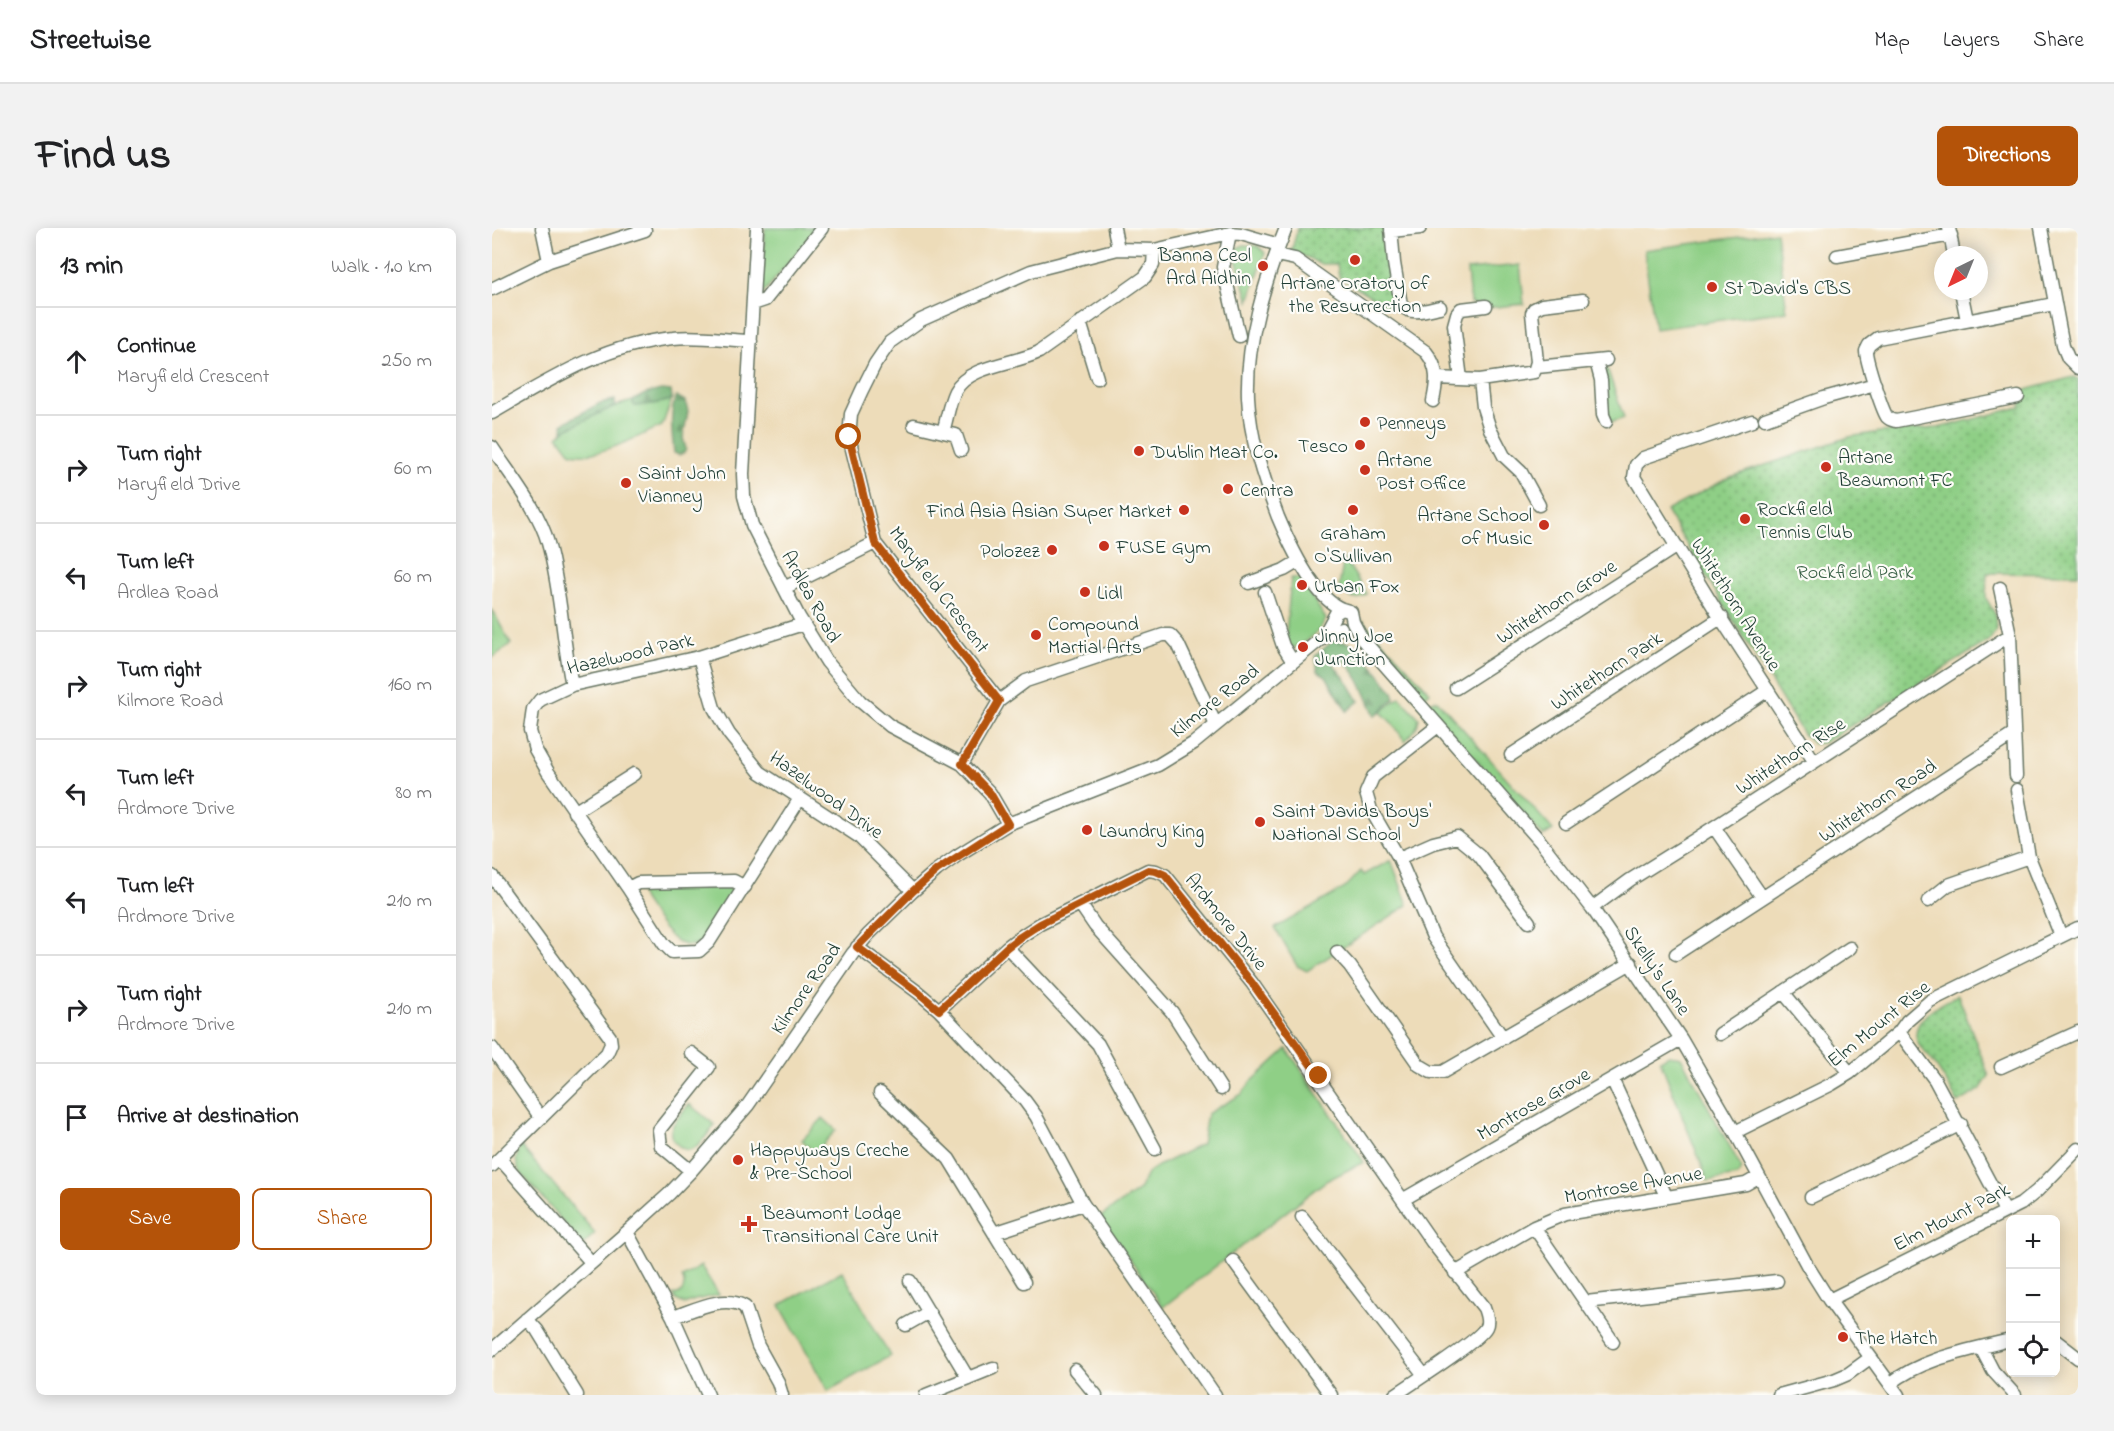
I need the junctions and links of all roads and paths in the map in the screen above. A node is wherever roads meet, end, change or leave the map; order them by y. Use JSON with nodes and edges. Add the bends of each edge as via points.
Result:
{"nodes":[{"id":1,"x":542,"y":228,"type":"edge"},
{"id":2,"x":644,"y":228,"type":"edge"},
{"id":3,"x":757,"y":228,"type":"edge"},
{"id":4,"x":822,"y":228,"type":"edge"},
{"id":5,"x":1114,"y":228,"type":"edge"},
{"id":6,"x":1286,"y":228,"type":"edge"},
{"id":7,"x":1419,"y":228,"type":"edge"},
{"id":8,"x":2041,"y":228,"type":"edge"},
{"id":9,"x":1391,"y":229,"type":"edge"},
{"id":10,"x":1950,"y":231,"type":"edge"},
{"id":11,"x":1227,"y":232,"type":"edge"},
{"id":12,"x":1952,"y":246,"type":"edge"},
{"id":13,"x":1118,"y":249,"type":"junction"},
{"id":14,"x":1154,"y":249,"type":"junction"},
{"id":15,"x":1278,"y":250,"type":"junction"},
{"id":16,"x":1837,"y":256,"type":"dead end"},
{"id":17,"x":549,"y":261,"type":"junction"},
{"id":18,"x":492,"y":289,"type":"edge"},
{"id":19,"x":1583,"y":300,"type":"dead end"},
{"id":20,"x":1963,"y":300,"type":"edge"},
{"id":21,"x":753,"y":303,"type":"junction"},
{"id":22,"x":2054,"y":304,"type":"junction"},
{"id":23,"x":1486,"y":306,"type":"dead end"},
{"id":24,"x":1440,"y":307,"type":"dead end"},
{"id":25,"x":1967,"y":320,"type":"junction"},
{"id":26,"x":1080,"y":322,"type":"junction"},
{"id":27,"x":1239,"y":336,"type":"dead end"},
{"id":28,"x":751,"y":341,"type":"junction"},
{"id":29,"x":1537,"y":367,"type":"junction"},
{"id":30,"x":2078,"y":368,"type":"edge"},
{"id":31,"x":1097,"y":378,"type":"dead end"},
{"id":32,"x":1437,"y":378,"type":"junction"},
{"id":33,"x":1461,"y":379,"type":"junction"},
{"id":34,"x":1480,"y":380,"type":"junction"},
{"id":35,"x":1875,"y":384,"type":"junction"},
{"id":36,"x":2018,"y":397,"type":"dead end"},
{"id":37,"x":1433,"y":401,"type":"dead end"},
{"id":38,"x":492,"y":413,"type":"edge"},
{"id":39,"x":1606,"y":422,"type":"dead end"},
{"id":40,"x":914,"y":425,"type":"dead end"},
{"id":41,"x":943,"y":432,"type":"junction"},
{"id":42,"x":492,"y":447,"type":"edge"},
{"id":43,"x":961,"y":450,"type":"dead end"},
{"id":44,"x":1539,"y":505,"type":"dead end"},
{"id":45,"x":875,"y":543,"type":"junction"},
{"id":46,"x":1677,"y":546,"type":"junction"},
{"id":47,"x":1299,"y":561,"type":"junction"},
{"id":48,"x":1249,"y":583,"type":"dead end"},
{"id":49,"x":784,"y":588,"type":"junction"},
{"id":50,"x":2000,"y":588,"type":"dead end"},
{"id":51,"x":1265,"y":592,"type":"dead end"},
{"id":52,"x":1722,"y":617,"type":"junction"},
{"id":53,"x":1341,"y":621,"type":"junction"},
{"id":54,"x":803,"y":624,"type":"junction"},
{"id":55,"x":2010,"y":635,"type":"junction"},
{"id":56,"x":699,"y":657,"type":"junction"},
{"id":57,"x":1293,"y":662,"type":"junction"},
{"id":58,"x":572,"y":685,"type":"junction"},
{"id":59,"x":1456,"y":688,"type":"dead end"},
{"id":60,"x":1768,"y":690,"type":"junction"},
{"id":61,"x":999,"y":701,"type":"junction"},
{"id":62,"x":1216,"y":725,"type":"junction"},
{"id":63,"x":1438,"y":726,"type":"junction"},
{"id":64,"x":2014,"y":734,"type":"junction"},
{"id":65,"x":1511,"y":755,"type":"dead end"},
{"id":66,"x":1814,"y":761,"type":"junction"},
{"id":67,"x":962,"y":764,"type":"junction"},
{"id":68,"x":634,"y":774,"type":"dead end"},
{"id":69,"x":2016,"y":776,"type":"dead end"},
{"id":70,"x":2017,"y":790,"type":"dead end"},
{"id":71,"x":800,"y":800,"type":"junction"},
{"id":72,"x":574,"y":812,"type":"junction"},
{"id":73,"x":1566,"y":823,"type":"dead end"},
{"id":74,"x":1008,"y":824,"type":"junction"},
{"id":75,"x":1714,"y":827,"type":"junction"},
{"id":76,"x":2029,"y":857,"type":"junction"},
{"id":77,"x":1399,"y":858,"type":"junction"},
{"id":78,"x":492,"y":876,"type":"edge"},
{"id":79,"x":745,"y":887,"type":"junction"},
{"id":80,"x":628,"y":888,"type":"junction"},
{"id":81,"x":913,"y":891,"type":"junction"},
{"id":82,"x":1762,"y":897,"type":"junction"},
{"id":83,"x":1928,"y":901,"type":"dead end"},
{"id":84,"x":1080,"y":904,"type":"junction"},
{"id":85,"x":1592,"y":908,"type":"junction"},
{"id":86,"x":1529,"y":922,"type":"dead end"},
{"id":87,"x":2078,"y":928,"type":"edge"},
{"id":88,"x":2061,"y":936,"type":"junction"},
{"id":89,"x":857,"y":947,"type":"junction"},
{"id":90,"x":1007,"y":947,"type":"junction"},
{"id":91,"x":1850,"y":948,"type":"dead end"},
{"id":92,"x":1336,"y":952,"type":"dead end"},
{"id":93,"x":1676,"y":954,"type":"dead end"},
{"id":94,"x":1631,"y":963,"type":"junction"},
{"id":95,"x":1783,"y":992,"type":"junction"},
{"id":96,"x":939,"y":1010,"type":"junction"},
{"id":97,"x":1899,"y":1032,"type":"junction"},
{"id":98,"x":2078,"y":1032,"type":"edge"},
{"id":99,"x":1720,"y":1034,"type":"dead end"},
{"id":100,"x":1503,"y":1038,"type":"junction"},
{"id":101,"x":1681,"y":1039,"type":"junction"},
{"id":102,"x":492,"y":1048,"type":"edge"},
{"id":103,"x":692,"y":1053,"type":"dead end"},
{"id":104,"x":2001,"y":1067,"type":"dead end"},
{"id":105,"x":1850,"y":1073,"type":"junction"},
{"id":106,"x":1612,"y":1079,"type":"junction"},
{"id":107,"x":1221,"y":1089,"type":"dead end"},
{"id":108,"x":880,"y":1093,"type":"dead end"},
{"id":109,"x":541,"y":1118,"type":"junction"},
{"id":110,"x":1960,"y":1124,"type":"junction"},
{"id":111,"x":1735,"y":1132,"type":"junction"},
{"id":112,"x":1155,"y":1149,"type":"dead end"},
{"id":113,"x":2078,"y":1149,"type":"edge"},
{"id":114,"x":496,"y":1162,"type":"edge"},
{"id":115,"x":691,"y":1171,"type":"junction"},
{"id":116,"x":1758,"y":1177,"type":"junction"},
{"id":117,"x":1666,"y":1196,"type":"junction"},
{"id":118,"x":1811,"y":1197,"type":"dead end"},
{"id":119,"x":1404,"y":1199,"type":"junction"},
{"id":120,"x":1083,"y":1204,"type":"junction"},
{"id":121,"x":2005,"y":1211,"type":"junction"},
{"id":122,"x":1302,"y":1217,"type":"dead end"},
{"id":123,"x":1534,"y":1227,"type":"junction"},
{"id":124,"x":627,"y":1232,"type":"junction"},
{"id":125,"x":994,"y":1233,"type":"junction"},
{"id":126,"x":1233,"y":1261,"type":"dead end"},
{"id":127,"x":591,"y":1262,"type":"junction"},
{"id":128,"x":1455,"y":1273,"type":"junction"},
{"id":129,"x":910,"y":1281,"type":"dead end"},
{"id":130,"x":1777,"y":1281,"type":"dead end"},
{"id":131,"x":1024,"y":1282,"type":"dead end"},
{"id":132,"x":1829,"y":1300,"type":"junction"},
{"id":133,"x":1586,"y":1302,"type":"junction"},
{"id":134,"x":929,"y":1312,"type":"junction"},
{"id":135,"x":673,"y":1317,"type":"junction"},
{"id":136,"x":527,"y":1319,"type":"junction"},
{"id":137,"x":906,"y":1325,"type":"dead end"},
{"id":138,"x":2006,"y":1341,"type":"edge"},
{"id":139,"x":1613,"y":1342,"type":"dead end"},
{"id":140,"x":2060,"y":1345,"type":"edge"},
{"id":141,"x":1981,"y":1348,"type":"junction"},
{"id":142,"x":492,"y":1350,"type":"edge"},
{"id":143,"x":2078,"y":1358,"type":"edge"},
{"id":144,"x":1870,"y":1359,"type":"junction"},
{"id":145,"x":993,"y":1368,"type":"dead end"},
{"id":146,"x":1075,"y":1370,"type":"dead end"},
{"id":147,"x":1424,"y":1375,"type":"junction"},
{"id":148,"x":968,"y":1378,"type":"junction"},
{"id":149,"x":1890,"y":1384,"type":"junction"},
{"id":150,"x":577,"y":1395,"type":"edge"},
{"id":151,"x":708,"y":1395,"type":"edge"},
{"id":152,"x":782,"y":1395,"type":"edge"},
{"id":153,"x":926,"y":1395,"type":"edge"},
{"id":154,"x":1096,"y":1395,"type":"edge"},
{"id":155,"x":1215,"y":1395,"type":"edge"},
{"id":156,"x":1331,"y":1395,"type":"edge"},
{"id":157,"x":1395,"y":1395,"type":"edge"},
{"id":158,"x":1779,"y":1395,"type":"edge"},
{"id":159,"x":1899,"y":1395,"type":"edge"},
{"id":160,"x":2015,"y":1395,"type":"edge"}],
"edges":[{"from":1,"to":17,"type":"street"},
{"from":2,"to":17,"type":"street"},
{"from":3,"to":21,"type":"street","name":"Ardlea Road"},
{"from":4,"to":21,"type":"street","via":[[765,300]]},
{"from":5,"to":13,"type":"street"},
{"from":6,"to":15,"type":"street"},
{"from":7,"to":9,"type":"street"},
{"from":8,"to":22,"type":"street"},
{"from":9,"to":24,"type":"street","via":[[1401,305],[1412,312]]},
{"from":10,"to":12,"type":"street"},
{"from":10,"to":16,"type":"street"},
{"from":11,"to":14,"type":"street","name":"Maryfield Crescent"},
{"from":11,"to":15,"type":"street","name":"Maryfield Crescent"},
{"from":11,"to":27,"type":"street","via":[[1223,267]]},
{"from":13,"to":14,"type":"street","name":"Maryfield Crescent"},
{"from":13,"to":45,"type":"street","name":"Maryfield Crescent","via":[[1031,271],[921,320],[890,342],[862,390],[852,414],[849,437]]},
{"from":14,"to":26,"type":"street","via":[[1153,265],[1145,277]]},
{"from":15,"to":32,"type":"street","name":"Maryfield Crescent","via":[[1408,338],[1433,361]]},
{"from":15,"to":47,"type":"street","via":[[1254,332],[1249,408],[1264,478]]},
{"from":17,"to":18,"type":"street"},
{"from":19,"to":29,"type":"street","via":[[1534,309]]},
{"from":20,"to":25,"type":"street"},
{"from":21,"to":28,"type":"street","name":"Ardlea Road"},
{"from":22,"to":25,"type":"street"},
{"from":22,"to":30,"type":"street","via":[[2063,346]]},
{"from":23,"to":33,"type":"street","via":[[1461,309],[1455,318]]},
{"from":25,"to":35,"type":"street","via":[[1873,341],[1866,353]]},
{"from":26,"to":31,"type":"street"},
{"from":26,"to":41,"type":"street","via":[[1030,356],[970,375],[954,394]]},
{"from":28,"to":38,"type":"street","via":[[675,337],[611,351],[576,365]]},
{"from":28,"to":49,"type":"street","name":"Ardlea Road","via":[[744,496],[752,525]]},
{"from":29,"to":34,"type":"street","via":[[1528,374]]},
{"from":29,"to":39,"type":"street","via":[[1601,360]]},
{"from":32,"to":33,"type":"street"},
{"from":32,"to":37,"type":"street"},
{"from":33,"to":34,"type":"street"},
{"from":34,"to":44,"type":"street","via":[[1490,429]]},
{"from":35,"to":36,"type":"street","via":[[1885,414],[1896,421]]},
{"from":35,"to":46,"type":"street","name":"Whitethorn Avenue","via":[[1643,458],[1634,473],[1637,484]]},
{"from":40,"to":41,"type":"street"},
{"from":41,"to":43,"type":"street","via":[[956,435]]},
{"from":42,"to":58,"type":"street","via":[[533,510],[548,542]]},
{"from":45,"to":49,"type":"street"},
{"from":45,"to":61,"type":"street","name":"Maryfield Crescent"},
{"from":46,"to":52,"type":"street","name":"Whitethorn Avenue"},
{"from":46,"to":59,"type":"street","name":"Whitethorn Grove"},
{"from":47,"to":48,"type":"street"},
{"from":47,"to":53,"type":"street"},
{"from":49,"to":54,"type":"street","name":"Ardlea Road"},
{"from":50,"to":55,"type":"street"},
{"from":51,"to":57,"type":"street","via":[[1282,646]]},
{"from":52,"to":60,"type":"street","name":"Whitethorn Avenue"},
{"from":52,"to":65,"type":"street","name":"Whitethorn Park"},
{"from":53,"to":57,"type":"street","name":"Kilmore Road"},
{"from":53,"to":63,"type":"street","name":"Skelly's Lane","via":[[1362,639]]},
{"from":54,"to":56,"type":"street","name":"Hazelwood Park"},
{"from":54,"to":67,"type":"street","name":"Ardlea Road","via":[[826,662],[860,701],[890,726]]},
{"from":55,"to":64,"type":"street"},
{"from":55,"to":66,"type":"street","name":"Whitethorn Rise"},
{"from":56,"to":58,"type":"street","name":"Hazelwood Park"},
{"from":56,"to":71,"type":"street","name":"Hazelwood Drive","via":[[714,708],[729,734],[760,772]]},
{"from":57,"to":62,"type":"street","name":"Kilmore Road"},
{"from":58,"to":72,"type":"street","name":"Hazelwood Park","via":[[540,700],[533,709],[530,731],[540,757]]},
{"from":60,"to":66,"type":"street","name":"Whitethorn Avenue"},
{"from":60,"to":73,"type":"street"},
{"from":61,"to":62,"type":"street","via":[[1026,681],[1167,634],[1178,644]]},
{"from":61,"to":67,"type":"street"},
{"from":62,"to":74,"type":"street","name":"Kilmore Road","via":[[1158,765]]},
{"from":63,"to":77,"type":"street","via":[[1373,777],[1366,793],[1371,810]]},
{"from":63,"to":85,"type":"street","name":"Skelly's Lane","via":[[1540,841]]},
{"from":64,"to":69,"type":"street"},
{"from":64,"to":82,"type":"street","name":"Whitethorn Road"},
{"from":66,"to":75,"type":"street","name":"Whitethorn Rise"},
{"from":67,"to":74,"type":"street","name":"Ardlea Road","via":[[990,793]]},
{"from":68,"to":72,"type":"street"},
{"from":70,"to":76,"type":"street"},
{"from":71,"to":79,"type":"street","name":"Hazelwood Park"},
{"from":71,"to":81,"type":"street","name":"Hazelwood Drive","via":[[858,836]]},
{"from":72,"to":80,"type":"street","name":"Hazelwood Park"},
{"from":74,"to":81,"type":"street","name":"Kilmore Road","via":[[937,870]]},
{"from":75,"to":82,"type":"street"},
{"from":75,"to":85,"type":"street","name":"Whitethorn Rise"},
{"from":76,"to":83,"type":"street","via":[[1948,885]]},
{"from":76,"to":88,"type":"street"},
{"from":77,"to":86,"type":"street","via":[[1457,837],[1479,855]]},
{"from":77,"to":100,"type":"street","via":[[1432,937]]},
{"from":78,"to":109,"type":"street","via":[[610,1037],[607,1053]]},
{"from":79,"to":80,"type":"street","via":[[734,881],[638,883]]},
{"from":79,"to":80,"type":"street","name":"Hazelwood Park","via":[[709,942],[699,951],[684,953],[672,952],[664,944]]},
{"from":81,"to":89,"type":"street","name":"Kilmore Road"},
{"from":82,"to":93,"type":"street","name":"Whitethorn Road"},
{"from":84,"to":90,"type":"street","name":"Ardmore Drive","via":[[1040,924]]},
{"from":84,"to":107,"type":"street","via":[[1172,1012]]},
{"from":84,"to":119,"type":"street","name":"Ardmore Drive","via":[[1148,870],[1165,875],[1252,983]]},
{"from":85,"to":94,"type":"street","name":"Skelly's Lane"},
{"from":87,"to":88,"type":"street","name":"Elm Mount Rise"},
{"from":88,"to":97,"type":"street","name":"Elm Mount Rise","via":[[1930,1001]]},
{"from":89,"to":96,"type":"street"},
{"from":89,"to":115,"type":"street","name":"Kilmore Road","via":[[748,1104]]},
{"from":90,"to":96,"type":"street","name":"Ardmore Drive"},
{"from":90,"to":112,"type":"street","via":[[1098,1044]]},
{"from":91,"to":95,"type":"street"},
{"from":92,"to":100,"type":"street","via":[[1419,1065],[1431,1072],[1443,1072]]},
{"from":94,"to":100,"type":"street"},
{"from":94,"to":101,"type":"street","name":"Skelly's Lane"},
{"from":95,"to":99,"type":"street"},
{"from":95,"to":105,"type":"street"},
{"from":96,"to":120,"type":"street","via":[[1036,1116]]},
{"from":97,"to":105,"type":"street","name":"Elm Mount Rise"},
{"from":97,"to":110,"type":"street","via":[[1935,1080]]},
{"from":98,"to":104,"type":"street"},
{"from":101,"to":106,"type":"street","name":"Montrose Grove"},
{"from":101,"to":111,"type":"street","name":"Skelly's Lane"},
{"from":102,"to":109,"type":"street"},
{"from":103,"to":115,"type":"street","via":[[709,1067],[659,1130],[661,1146]]},
{"from":105,"to":111,"type":"street","name":"Elm Mount Rise"},
{"from":106,"to":117,"type":"street"},
{"from":106,"to":119,"type":"street","name":"Montrose Grove"},
{"from":108,"to":125,"type":"street","via":[[949,1159]]},
{"from":109,"to":114,"type":"street"},
{"from":110,"to":118,"type":"street"},
{"from":110,"to":121,"type":"street"},
{"from":111,"to":116,"type":"street","name":"Skelly's Lane"},
{"from":113,"to":121,"type":"street","name":"Elm Mount Park","via":[[2037,1191]]},
{"from":114,"to":127,"type":"street"},
{"from":115,"to":124,"type":"street","name":"Kilmore Road"},
{"from":116,"to":117,"type":"street","name":"Montrose Avenue","via":[[1746,1184]]},
{"from":116,"to":132,"type":"street","name":"Skelly's Lane"},
{"from":117,"to":123,"type":"street","name":"Montrose Avenue","via":[[1565,1214]]},
{"from":119,"to":128,"type":"street","name":"Ardmore Drive"},
{"from":120,"to":125,"type":"street"},
{"from":120,"to":155,"type":"street"},
{"from":121,"to":132,"type":"street","name":"Elm Mount Park"},
{"from":122,"to":147,"type":"street"},
{"from":123,"to":128,"type":"street","name":"Montrose Avenue"},
{"from":123,"to":133,"type":"street"},
{"from":124,"to":127,"type":"street","name":"Kilmore Road"},
{"from":124,"to":135,"type":"street"},
{"from":125,"to":131,"type":"street"},
{"from":126,"to":156,"type":"street"},
{"from":127,"to":136,"type":"street","name":"Kilmore Road"},
{"from":128,"to":147,"type":"street","name":"Ardmore Drive","via":[[1484,1308],[1486,1326]]},
{"from":129,"to":134,"type":"street"},
{"from":130,"to":133,"type":"street"},
{"from":132,"to":144,"type":"street","name":"Skelly's Lane"},
{"from":133,"to":139,"type":"street"},
{"from":134,"to":137,"type":"street"},
{"from":134,"to":148,"type":"street"},
{"from":135,"to":151,"type":"street"},
{"from":135,"to":152,"type":"street","via":[[718,1302],[738,1302],[745,1307],[758,1346]]},
{"from":136,"to":142,"type":"street","name":"Kilmore Road"},
{"from":136,"to":150,"type":"street"},
{"from":138,"to":141,"type":"street"},
{"from":140,"to":143,"type":"street"},
{"from":141,"to":149,"type":"street","via":[[1903,1373]]},
{"from":141,"to":160,"type":"street","via":[[1993,1371]]},
{"from":144,"to":149,"type":"street","name":"Skelly's Lane"},
{"from":144,"to":158,"type":"street","via":[[1834,1380]]},
{"from":145,"to":148,"type":"street"},
{"from":146,"to":154,"type":"street"},
{"from":147,"to":157,"type":"street","name":"Ardmore Drive"},
{"from":148,"to":153,"type":"street"},
{"from":149,"to":159,"type":"street","name":"Skelly's Lane"}]}
